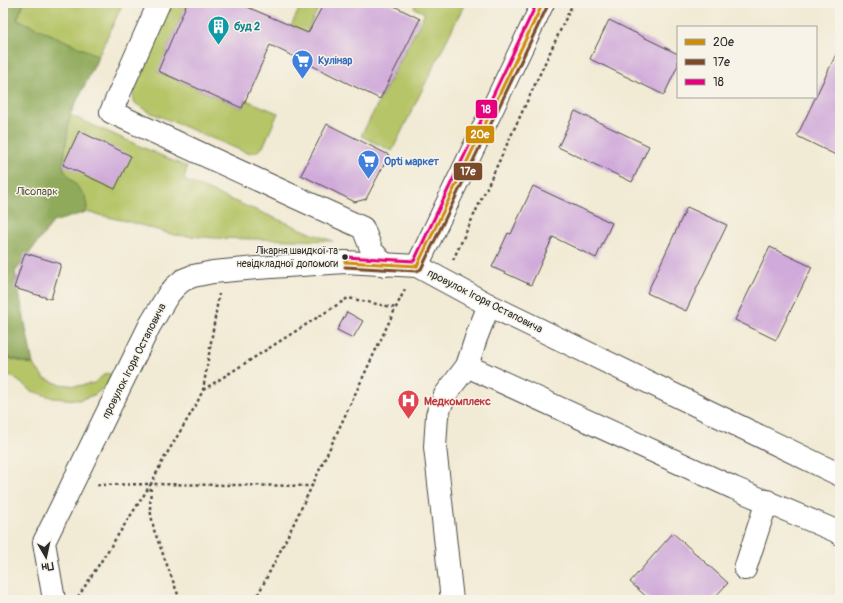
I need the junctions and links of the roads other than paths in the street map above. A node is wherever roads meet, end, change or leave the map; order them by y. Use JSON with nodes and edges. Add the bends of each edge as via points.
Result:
{"nodes":[{"id":1,"x":159,"y":3,"type":"edge"},
{"id":2,"x":543,"y":3,"type":"edge"},
{"id":3,"x":385,"y":265,"type":"junction"},
{"id":4,"x":417,"y":266,"type":"junction"},
{"id":5,"x":489,"y":304,"type":"junction"},
{"id":6,"x":467,"y":366,"type":"junction"},
{"id":7,"x":840,"y":475,"type":"edge"},
{"id":8,"x":767,"y":501,"type":"junction"},
{"id":9,"x":840,"y":534,"type":"edge"},
{"id":10,"x":745,"y":569,"type":"dead end"},
{"id":11,"x":54,"y":600,"type":"edge"},
{"id":12,"x":452,"y":600,"type":"edge"}],
"edges":[{"from":1,"to":3,"type":"street","via":[[111,112],[364,228],[372,251]]},
{"from":2,"to":4,"type":"street"},
{"from":3,"to":4,"type":"street","name":"провулок Ігоря Остаповича"},
{"from":3,"to":11,"type":"street","name":"провулок Ігоря Остаповича","via":[[344,262],[223,271],[194,276],[175,286],[150,325],[44,542]]},
{"from":4,"to":5,"type":"street","name":"провулок Ігоря Остаповича"},
{"from":5,"to":6,"type":"street"},
{"from":5,"to":7,"type":"street","name":"провулок Ігоря Остаповича"},
{"from":6,"to":8,"type":"street"},
{"from":6,"to":12,"type":"street","via":[[445,395],[437,415],[435,447]]},
{"from":8,"to":9,"type":"street"},
{"from":8,"to":10,"type":"street"}]}
